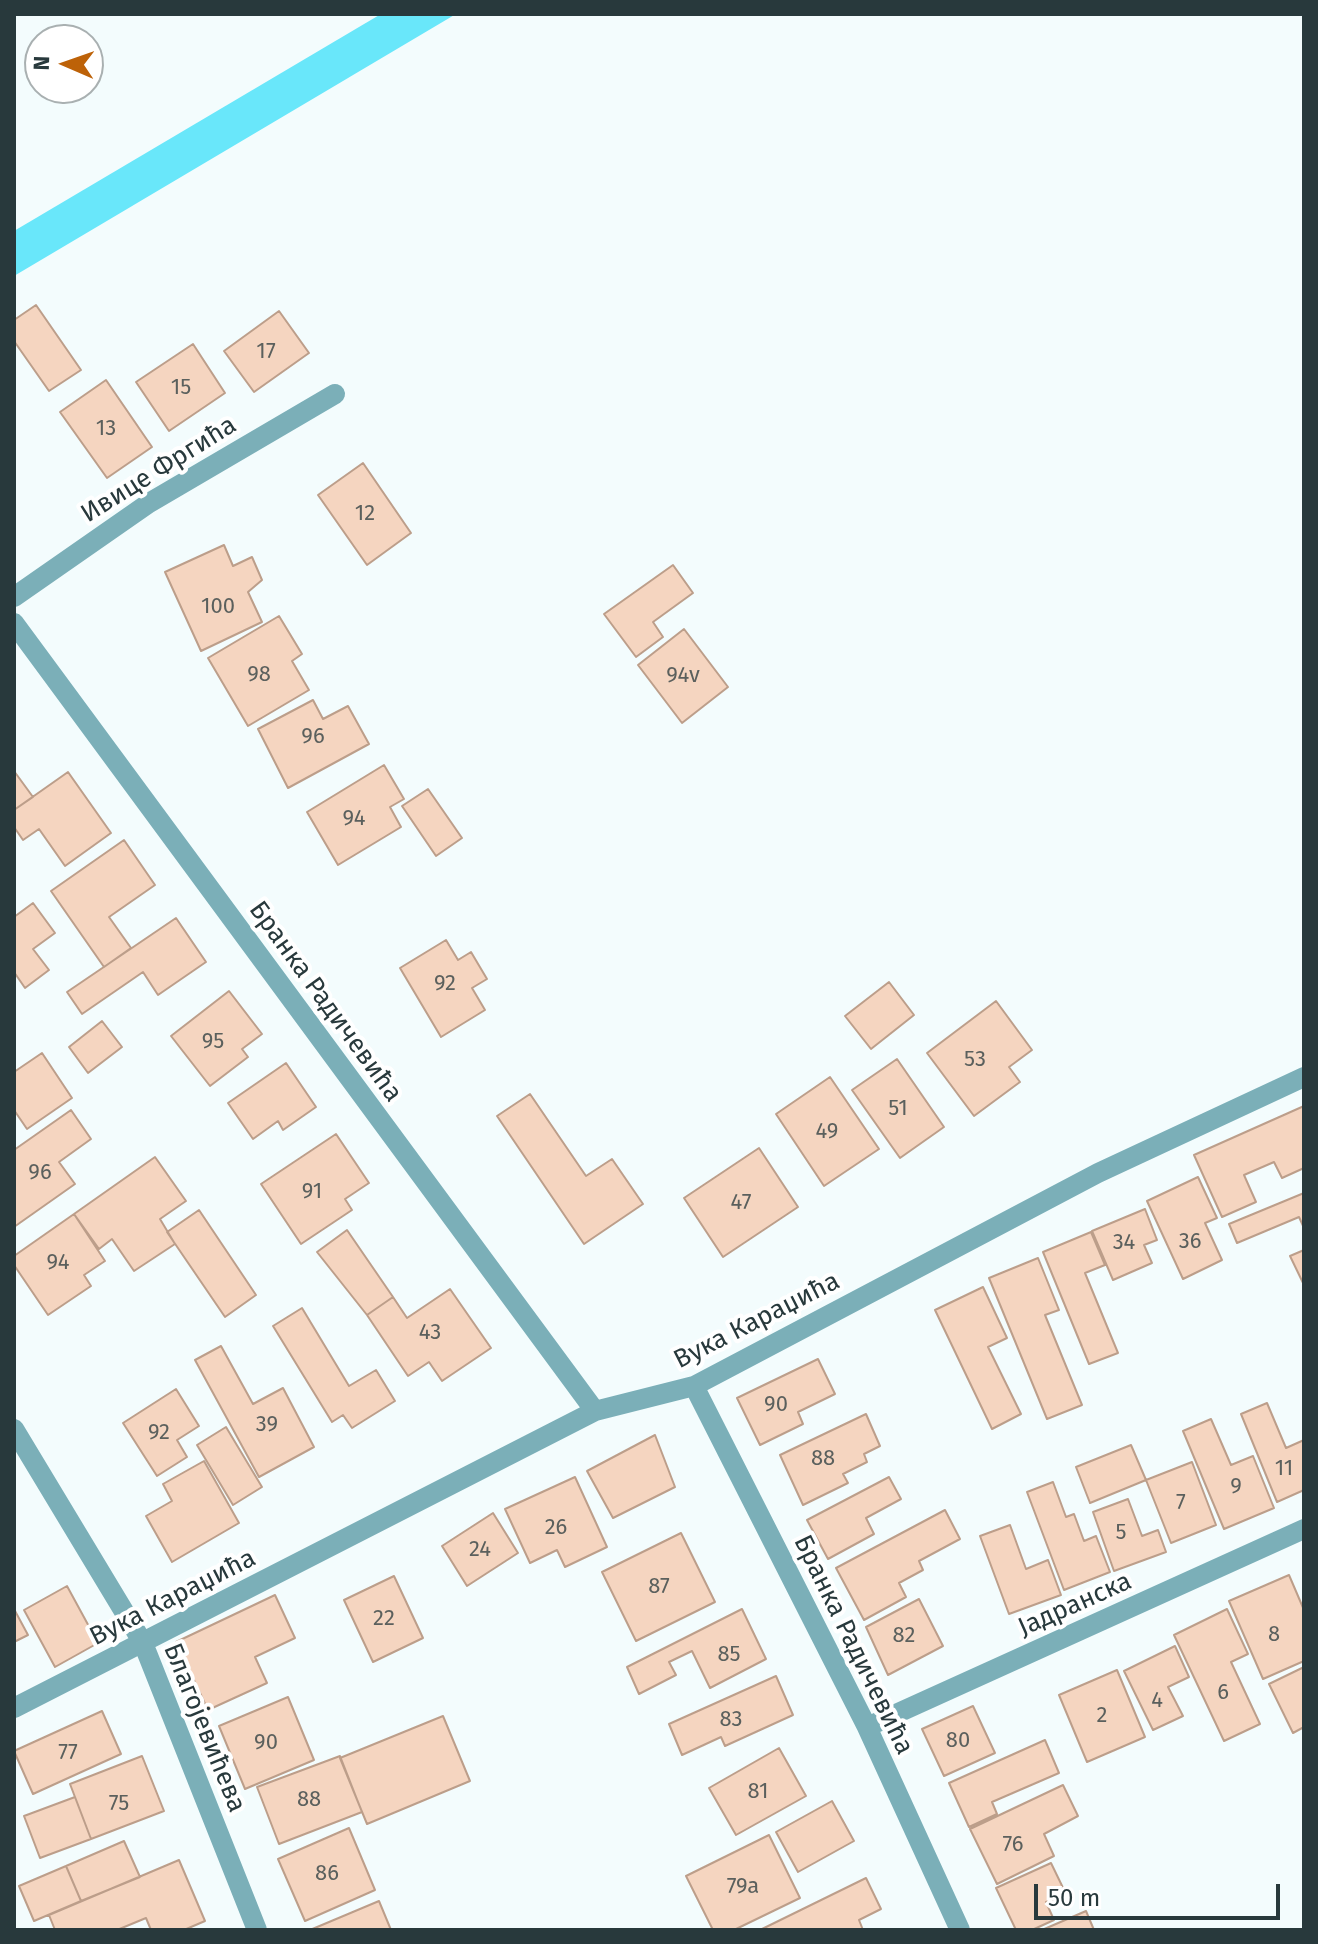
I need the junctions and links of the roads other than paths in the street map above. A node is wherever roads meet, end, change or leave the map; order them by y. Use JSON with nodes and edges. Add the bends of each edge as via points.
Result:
{"nodes":[{"id":1,"x":335,"y":394,"type":"dead end"},
{"id":2,"x":14,"y":597,"type":"edge"},
{"id":3,"x":14,"y":623,"type":"edge"},
{"id":4,"x":1304,"y":1077,"type":"edge"},
{"id":5,"x":694,"y":1386,"type":"junction"},
{"id":6,"x":595,"y":1411,"type":"junction"},
{"id":7,"x":14,"y":1429,"type":"edge"},
{"id":8,"x":1304,"y":1529,"type":"edge"},
{"id":9,"x":143,"y":1643,"type":"junction"},
{"id":10,"x":14,"y":1708,"type":"edge"},
{"id":11,"x":867,"y":1727,"type":"junction"},
{"id":12,"x":257,"y":1930,"type":"edge"},
{"id":13,"x":960,"y":1930,"type":"edge"}],
"edges":[{"from":1,"to":2,"type":"street","name":"Ивице Фргића","via":[[149,503]]},
{"from":3,"to":6,"type":"street","name":"Бранка Радичевића"},
{"from":4,"to":5,"type":"street","name":"Вука Караџића","via":[[1098,1173]]},
{"from":5,"to":6,"type":"street","name":"Вука Караџића"},
{"from":5,"to":11,"type":"street","name":"Бранка Радичевића"},
{"from":6,"to":9,"type":"street","name":"Вука Караџића"},
{"from":7,"to":9,"type":"street","name":"Благојевићева"},
{"from":8,"to":11,"type":"street","name":"Јадранска"},
{"from":9,"to":10,"type":"street","name":"Вука Караџића"},
{"from":9,"to":12,"type":"street","name":"Благојевићева"},
{"from":11,"to":13,"type":"street","name":"Бранка Радичевића"}]}
